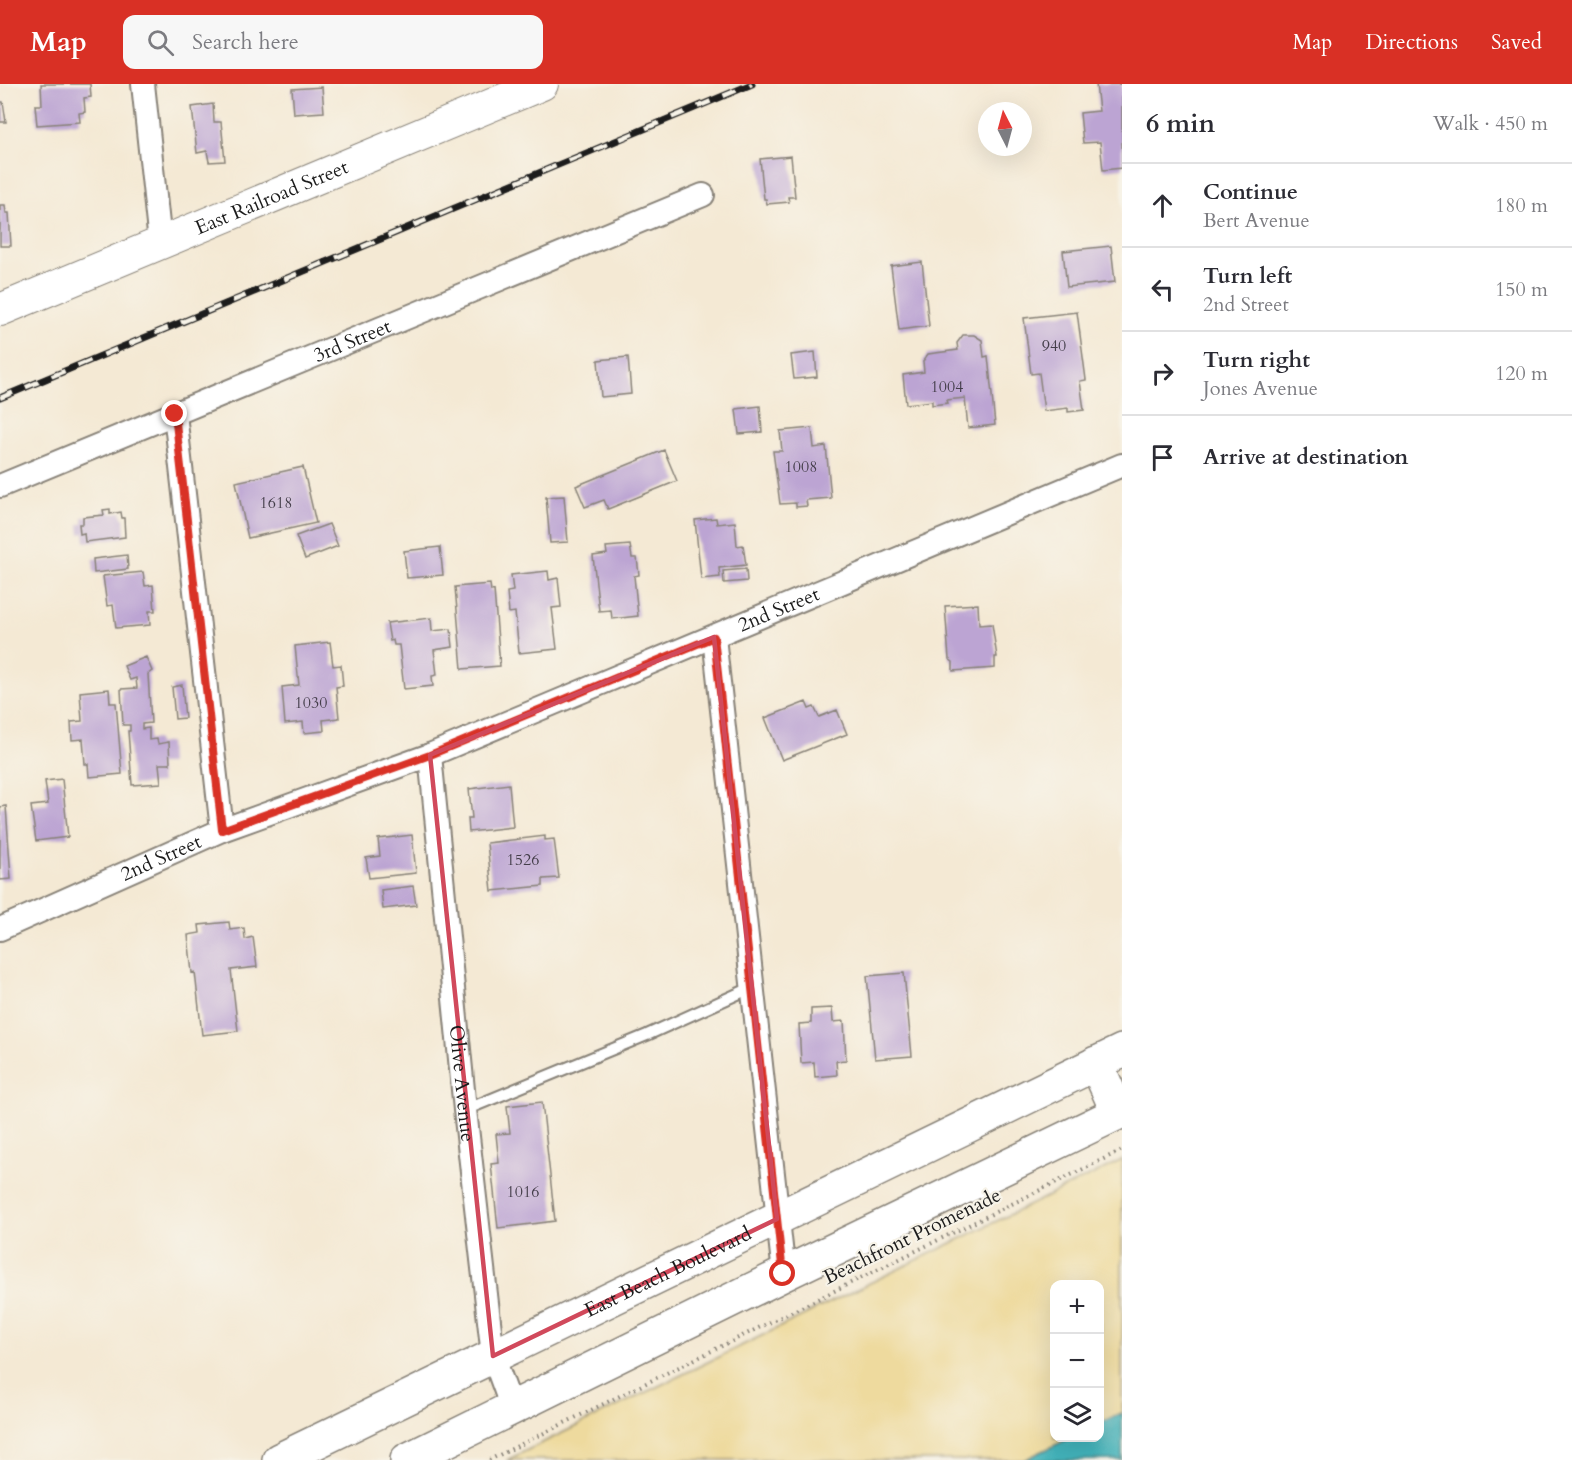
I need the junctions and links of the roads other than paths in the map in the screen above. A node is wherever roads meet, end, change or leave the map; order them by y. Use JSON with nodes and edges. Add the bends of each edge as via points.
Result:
{"nodes":[{"id":1,"x":143,"y":84,"type":"edge"},
{"id":2,"x":542,"y":84,"type":"edge"},
{"id":3,"x":703,"y":195,"type":"dead end"},
{"id":4,"x":160,"y":243,"type":"junction"},
{"id":5,"x":0,"y":310,"type":"edge"},
{"id":6,"x":175,"y":414,"type":"junction"},
{"id":7,"x":1122,"y":465,"type":"edge"},
{"id":8,"x":0,"y":486,"type":"edge"},
{"id":9,"x":714,"y":637,"type":"junction"},
{"id":10,"x":430,"y":755,"type":"junction"},
{"id":11,"x":222,"y":830,"type":"junction"},
{"id":12,"x":0,"y":929,"type":"edge"},
{"id":13,"x":753,"y":987,"type":"junction"},
{"id":14,"x":1109,"y":1057,"type":"edge"},
{"id":15,"x":465,"y":1110,"type":"junction"},
{"id":16,"x":1120,"y":1112,"type":"edge"},
{"id":17,"x":777,"y":1219,"type":"junction"},
{"id":18,"x":783,"y":1274,"type":"junction"},
{"id":19,"x":493,"y":1356,"type":"junction"},
{"id":20,"x":512,"y":1408,"type":"junction"},
{"id":21,"x":279,"y":1460,"type":"edge"},
{"id":22,"x":407,"y":1460,"type":"edge"}],
"edges":[{"from":1,"to":4,"type":"street"},
{"from":2,"to":4,"type":"street","name":"East Railroad Street"},
{"from":3,"to":6,"type":"street","name":"3rd Street"},
{"from":4,"to":5,"type":"street","name":"East Railroad Street"},
{"from":6,"to":8,"type":"street","name":"3rd Street"},
{"from":6,"to":11,"type":"street"},
{"from":7,"to":9,"type":"street","name":"2nd Street"},
{"from":9,"to":10,"type":"street","name":"2nd Street"},
{"from":9,"to":13,"type":"street"},
{"from":10,"to":11,"type":"street","name":"2nd Street"},
{"from":10,"to":15,"type":"street","name":"Olive Avenue"},
{"from":11,"to":12,"type":"street","name":"2nd Street"},
{"from":13,"to":15,"type":"lane"},
{"from":13,"to":17,"type":"street"},
{"from":14,"to":16,"type":"main road"},
{"from":14,"to":17,"type":"main road","name":"East Beach Boulevard"},
{"from":15,"to":19,"type":"street","name":"Olive Avenue"},
{"from":16,"to":18,"type":"main road"},
{"from":17,"to":18,"type":"street"},
{"from":17,"to":19,"type":"main road","name":"East Beach Boulevard"},
{"from":18,"to":20,"type":"main road"},
{"from":19,"to":20,"type":"street","name":"Olive Avenue"},
{"from":19,"to":21,"type":"main road","name":"East Beach Boulevard"},
{"from":20,"to":22,"type":"main road"}]}
